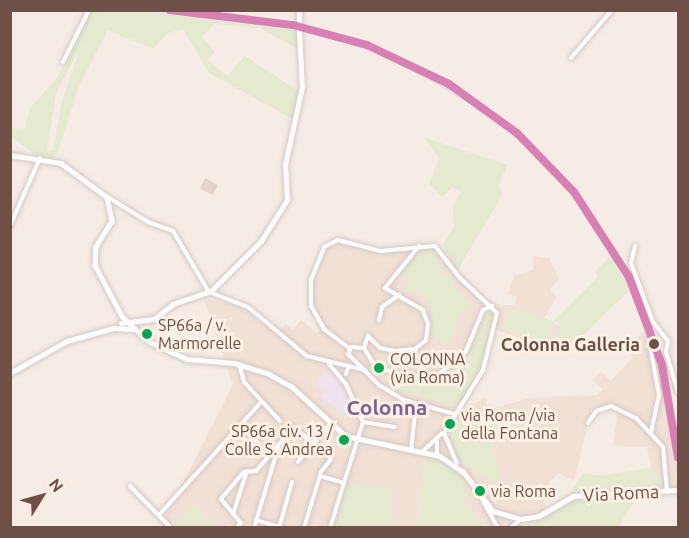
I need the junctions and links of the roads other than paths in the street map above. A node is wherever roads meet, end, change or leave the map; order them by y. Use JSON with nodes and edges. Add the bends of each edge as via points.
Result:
{"nodes":[{"id":1,"x":89,"y":10,"type":"edge"},
{"id":2,"x":299,"y":10,"type":"edge"},
{"id":3,"x":612,"y":10,"type":"edge"},
{"id":4,"x":299,"y":23,"type":"dead end"},
{"id":5,"x":299,"y":31,"type":"dead end"},
{"id":6,"x":571,"y":58,"type":"dead end"},
{"id":7,"x":63,"y":62,"type":"dead end"},
{"id":8,"x":10,"y":155,"type":"edge"},
{"id":9,"x":40,"y":158,"type":"junction"},
{"id":10,"x":105,"y":195,"type":"junction"},
{"id":11,"x":10,"y":226,"type":"edge"},
{"id":12,"x":419,"y":246,"type":"junction"},
{"id":13,"x":635,"y":246,"type":"dead end"},
{"id":14,"x":209,"y":292,"type":"junction"},
{"id":15,"x":399,"y":296,"type":"junction"},
{"id":16,"x":492,"y":306,"type":"junction"},
{"id":17,"x":119,"y":312,"type":"junction"},
{"id":18,"x":379,"y":320,"type":"dead end"},
{"id":19,"x":149,"y":321,"type":"junction"},
{"id":20,"x":127,"y":322,"type":"junction"},
{"id":21,"x":122,"y":325,"type":"junction"},
{"id":22,"x":134,"y":329,"type":"junction"},
{"id":23,"x":148,"y":340,"type":"junction"},
{"id":24,"x":649,"y":340,"type":"dead end"},
{"id":25,"x":364,"y":348,"type":"junction"},
{"id":26,"x":348,"y":349,"type":"junction"},
{"id":27,"x":328,"y":363,"type":"junction"},
{"id":28,"x":239,"y":364,"type":"junction"},
{"id":29,"x":348,"y":368,"type":"junction"},
{"id":30,"x":365,"y":369,"type":"junction"},
{"id":31,"x":10,"y":373,"type":"edge"},
{"id":32,"x":346,"y":374,"type":"dead end"},
{"id":33,"x":678,"y":392,"type":"edge"},
{"id":34,"x":261,"y":402,"type":"junction"},
{"id":35,"x":416,"y":404,"type":"junction"},
{"id":36,"x":454,"y":414,"type":"junction"},
{"id":37,"x":280,"y":421,"type":"dead end"},
{"id":38,"x":363,"y":422,"type":"junction"},
{"id":39,"x":588,"y":423,"type":"dead end"},
{"id":40,"x":330,"y":424,"type":"junction"},
{"id":41,"x":240,"y":425,"type":"junction"},
{"id":42,"x":395,"y":427,"type":"dead end"},
{"id":43,"x":445,"y":428,"type":"junction"},
{"id":44,"x":651,"y":432,"type":"junction"},
{"id":45,"x":438,"y":440,"type":"junction"},
{"id":46,"x":357,"y":441,"type":"junction"},
{"id":47,"x":260,"y":444,"type":"dead end"},
{"id":48,"x":279,"y":444,"type":"junction"},
{"id":49,"x":313,"y":444,"type":"junction"},
{"id":50,"x":446,"y":446,"type":"junction"},
{"id":51,"x":411,"y":450,"type":"junction"},
{"id":52,"x":422,"y":451,"type":"junction"},
{"id":53,"x":437,"y":453,"type":"junction"},
{"id":54,"x":298,"y":462,"type":"dead end"},
{"id":55,"x":457,"y":463,"type":"junction"},
{"id":56,"x":247,"y":471,"type":"junction"},
{"id":57,"x":464,"y":473,"type":"junction"},
{"id":58,"x":320,"y":476,"type":"junction"},
{"id":59,"x":292,"y":482,"type":"dead end"},
{"id":60,"x":344,"y":483,"type":"junction"},
{"id":61,"x":130,"y":486,"type":"dead end"},
{"id":62,"x":678,"y":490,"type":"edge"},
{"id":63,"x":667,"y":491,"type":"junction"},
{"id":64,"x":482,"y":498,"type":"junction"},
{"id":65,"x":233,"y":514,"type":"junction"},
{"id":66,"x":159,"y":515,"type":"junction"},
{"id":67,"x":521,"y":519,"type":"junction"},
{"id":68,"x":256,"y":520,"type":"junction"},
{"id":69,"x":279,"y":527,"type":"edge"},
{"id":70,"x":171,"y":528,"type":"edge"},
{"id":71,"x":237,"y":528,"type":"edge"},
{"id":72,"x":254,"y":528,"type":"edge"},
{"id":73,"x":304,"y":528,"type":"edge"},
{"id":74,"x":330,"y":528,"type":"edge"},
{"id":75,"x":498,"y":528,"type":"edge"},
{"id":76,"x":511,"y":528,"type":"edge"}],
"edges":[{"from":1,"to":7,"type":"street"},
{"from":2,"to":4,"type":"street"},
{"from":3,"to":6,"type":"street"},
{"from":5,"to":14,"type":"street","via":[[302,87],[285,165],[287,200],[261,241]]},
{"from":8,"to":9,"type":"street"},
{"from":9,"to":10,"type":"street","via":[[68,167]]},
{"from":9,"to":11,"type":"street"},
{"from":10,"to":14,"type":"street","via":[[148,222],[172,231]]},
{"from":10,"to":17,"type":"street","via":[[112,218],[96,247],[94,261]]},
{"from":12,"to":15,"type":"street","via":[[386,289]]},
{"from":12,"to":16,"type":"street","via":[[436,246],[458,275]]},
{"from":12,"to":26,"type":"street","via":[[380,251],[337,240],[323,248],[311,280],[311,308],[327,332]]},
{"from":13,"to":33,"type":"street","via":[[631,263],[653,322],[668,341],[666,352]]},
{"from":14,"to":19,"type":"street","via":[[173,304]]},
{"from":14,"to":27,"type":"street","via":[[248,307],[296,350]]},
{"from":15,"to":18,"type":"street","via":[[382,307]]},
{"from":15,"to":25,"type":"street","via":[[414,303],[428,322],[423,344],[387,350],[368,336]]},
{"from":16,"to":25,"type":"street","via":[[483,310],[467,350],[442,374],[409,376],[376,368]]},
{"from":16,"to":36,"type":"street","via":[[496,317],[486,363]]},
{"from":17,"to":20,"type":"street"},
{"from":17,"to":21,"type":"street"},
{"from":19,"to":20,"type":"street"},
{"from":19,"to":23,"type":"street","via":[[142,331]]},
{"from":20,"to":21,"type":"street"},
{"from":20,"to":22,"type":"street"},
{"from":21,"to":22,"type":"street"},
{"from":21,"to":31,"type":"street","via":[[63,342]]},
{"from":22,"to":23,"type":"street"},
{"from":23,"to":28,"type":"street","via":[[189,360]]},
{"from":24,"to":44,"type":"street","via":[[659,395]]},
{"from":25,"to":26,"type":"street"},
{"from":26,"to":30,"type":"street"},
{"from":27,"to":29,"type":"street"},
{"from":27,"to":38,"type":"street","via":[[346,384]]},
{"from":28,"to":34,"type":"street","via":[[244,381]]},
{"from":28,"to":40,"type":"street","via":[[291,386]]},
{"from":29,"to":30,"type":"street"},
{"from":29,"to":32,"type":"street"},
{"from":30,"to":35,"type":"street","via":[[380,386]]},
{"from":34,"to":37,"type":"street"},
{"from":34,"to":41,"type":"street"},
{"from":35,"to":36,"type":"street"},
{"from":35,"to":51,"type":"street"},
{"from":36,"to":43,"type":"street"},
{"from":38,"to":42,"type":"street"},
{"from":38,"to":46,"type":"street"},
{"from":39,"to":44,"type":"street","via":[[600,408],[618,406]]},
{"from":40,"to":46,"type":"street"},
{"from":40,"to":49,"type":"street"},
{"from":41,"to":47,"type":"street"},
{"from":41,"to":66,"type":"street"},
{"from":43,"to":45,"type":"street"},
{"from":43,"to":50,"type":"street"},
{"from":44,"to":63,"type":"street","via":[[665,453]]},
{"from":45,"to":52,"type":"street"},
{"from":45,"to":53,"type":"street"},
{"from":46,"to":51,"type":"street"},
{"from":46,"to":60,"type":"street"},
{"from":48,"to":49,"type":"street","via":[[294,427]]},
{"from":48,"to":56,"type":"street","via":[[256,471]]},
{"from":48,"to":68,"type":"street"},
{"from":49,"to":54,"type":"street"},
{"from":49,"to":58,"type":"street","via":[[331,459]]},
{"from":50,"to":53,"type":"street"},
{"from":50,"to":55,"type":"street"},
{"from":51,"to":52,"type":"street"},
{"from":52,"to":53,"type":"street"},
{"from":53,"to":55,"type":"street"},
{"from":53,"to":57,"type":"street"},
{"from":55,"to":57,"type":"street"},
{"from":56,"to":65,"type":"street"},
{"from":56,"to":65,"type":"street","via":[[221,500]]},
{"from":57,"to":64,"type":"street"},
{"from":58,"to":60,"type":"street"},
{"from":58,"to":73,"type":"street"},
{"from":59,"to":69,"type":"street"},
{"from":60,"to":74,"type":"street"},
{"from":61,"to":66,"type":"street"},
{"from":62,"to":63,"type":"street","name":"Via Roma"},
{"from":63,"to":67,"type":"street","name":"Via Roma","via":[[573,496],[539,516]]},
{"from":64,"to":67,"type":"street","via":[[498,515]]},
{"from":64,"to":75,"type":"street"},
{"from":65,"to":71,"type":"street","via":[[241,523]]},
{"from":66,"to":70,"type":"street"},
{"from":67,"to":76,"type":"street"},
{"from":68,"to":69,"type":"street"},
{"from":68,"to":72,"type":"street"}]}
